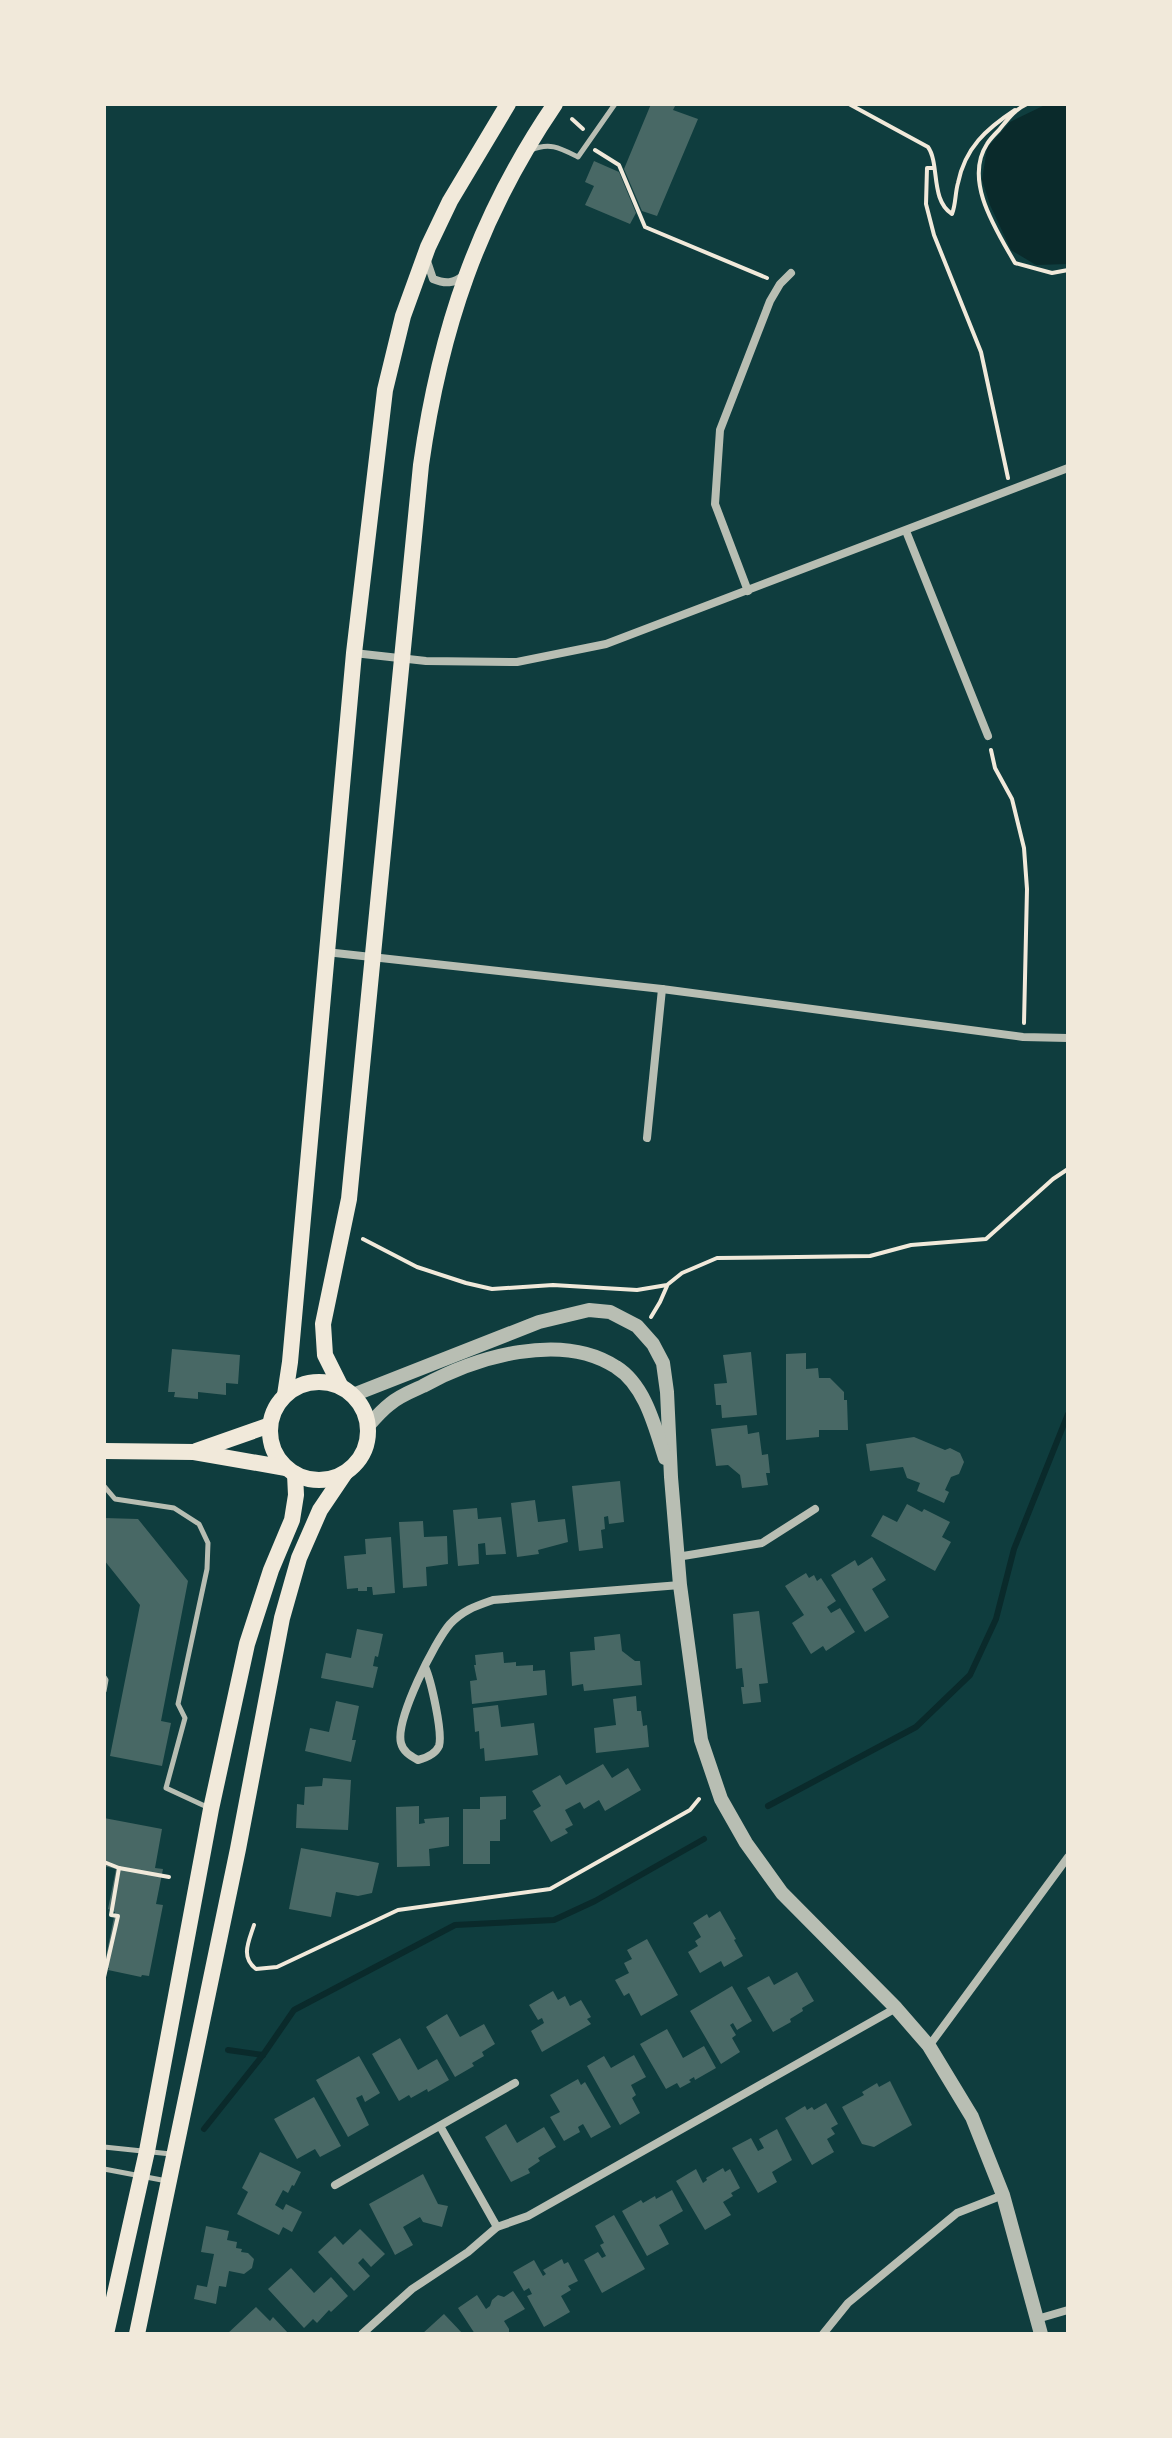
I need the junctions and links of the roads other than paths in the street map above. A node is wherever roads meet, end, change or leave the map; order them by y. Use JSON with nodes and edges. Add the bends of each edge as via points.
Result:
{"nodes":[{"id":1,"x":508,"y":104,"type":"edge"},
{"id":2,"x":555,"y":104,"type":"edge"},
{"id":3,"x":615,"y":104,"type":"edge"},
{"id":4,"x":523,"y":154,"type":"junction"},
{"id":5,"x":428,"y":247,"type":"junction"},
{"id":6,"x":467,"y":271,"type":"junction"},
{"id":7,"x":791,"y":273,"type":"dead end"},
{"id":8,"x":1068,"y":468,"type":"edge"},
{"id":9,"x":906,"y":531,"type":"junction"},
{"id":10,"x":748,"y":591,"type":"junction"},
{"id":11,"x":354,"y":653,"type":"junction"},
{"id":12,"x":402,"y":659,"type":"junction"},
{"id":13,"x":988,"y":736,"type":"road end"},
{"id":14,"x":326,"y":952,"type":"junction"},
{"id":15,"x":373,"y":958,"type":"junction"},
{"id":16,"x":662,"y":989,"type":"junction"},
{"id":17,"x":1068,"y":1038,"type":"edge"},
{"id":18,"x":647,"y":1138,"type":"dead end"},
{"id":19,"x":347,"y":1391,"type":"junction"},
{"id":20,"x":285,"y":1395,"type":"junction"},
{"id":21,"x":270,"y":1425,"type":"junction"},
{"id":22,"x":368,"y":1426,"type":"junction"},
{"id":23,"x":104,"y":1451,"type":"edge"},
{"id":24,"x":194,"y":1452,"type":"junction"},
{"id":25,"x":290,"y":1471,"type":"junction"},
{"id":26,"x":345,"y":1473,"type":"junction"},
{"id":27,"x":671,"y":1477,"type":"junction"},
{"id":28,"x":104,"y":1486,"type":"edge"},
{"id":29,"x":815,"y":1509,"type":"dead end"},
{"id":30,"x":677,"y":1557,"type":"junction"},
{"id":31,"x":680,"y":1585,"type":"junction"},
{"id":32,"x":425,"y":1667,"type":"junction"},
{"id":33,"x":104,"y":1677,"type":"edge"},
{"id":34,"x":104,"y":1691,"type":"edge"},
{"id":35,"x":211,"y":1809,"type":"junction"},
{"id":36,"x":1068,"y":1857,"type":"edge"},
{"id":37,"x":896,"y":2008,"type":"junction"},
{"id":38,"x":929,"y":2046,"type":"junction"},
{"id":39,"x":515,"y":2083,"type":"dead end"},
{"id":40,"x":440,"y":2126,"type":"junction"},
{"id":41,"x":104,"y":2147,"type":"edge"},
{"id":42,"x":147,"y":2151,"type":"junction"},
{"id":43,"x":174,"y":2152,"type":"junction"},
{"id":44,"x":104,"y":2169,"type":"edge"},
{"id":45,"x":141,"y":2176,"type":"junction"},
{"id":46,"x":168,"y":2181,"type":"junction"},
{"id":47,"x":335,"y":2185,"type":"dead end"},
{"id":48,"x":1003,"y":2195,"type":"junction"},
{"id":49,"x":497,"y":2227,"type":"junction"},
{"id":50,"x":1068,"y":2310,"type":"edge"},
{"id":51,"x":1039,"y":2327,"type":"edge"},
{"id":52,"x":106,"y":2334,"type":"edge"},
{"id":53,"x":137,"y":2334,"type":"edge"},
{"id":54,"x":362,"y":2334,"type":"edge"},
{"id":55,"x":823,"y":2334,"type":"edge"}],
"edges":[{"from":1,"to":5,"type":"main road"},
{"from":2,"to":4,"type":"main road"},
{"from":3,"to":4,"type":"lane","via":[[578,157],[555,145]]},
{"from":4,"to":6,"type":"main road"},
{"from":5,"to":6,"type":"street","via":[[433,279],[457,282]]},
{"from":5,"to":11,"type":"main road","via":[[403,316],[385,390]]},
{"from":6,"to":12,"type":"main road","via":[[429,407]]},
{"from":7,"to":10,"type":"street","via":[[770,301],[720,430],[715,504]]},
{"from":8,"to":9,"type":"street"},
{"from":9,"to":10,"type":"street"},
{"from":9,"to":13,"type":"street"},
{"from":10,"to":12,"type":"street","via":[[569,653],[517,662]]},
{"from":11,"to":12,"type":"street"},
{"from":11,"to":14,"type":"main road"},
{"from":12,"to":15,"type":"main road"},
{"from":14,"to":15,"type":"street"},
{"from":14,"to":20,"type":"main road"},
{"from":15,"to":16,"type":"street"},
{"from":15,"to":19,"type":"main road","via":[[349,1199],[323,1324],[325,1355]]},
{"from":16,"to":17,"type":"street","via":[[1023,1037]]},
{"from":16,"to":18,"type":"street"},
{"from":19,"to":20,"type":"main road","via":[[312,1382]]},
{"from":19,"to":22,"type":"main road","via":[[360,1404]]},
{"from":19,"to":27,"type":"street","via":[[539,1322],[589,1310],[610,1312],[637,1326],[663,1363]]},
{"from":20,"to":21,"type":"main road"},
{"from":21,"to":24,"type":"main road"},
{"from":21,"to":25,"type":"main road","via":[[276,1456]]},
{"from":22,"to":26,"type":"main road","via":[[363,1452]]},
{"from":22,"to":27,"type":"street","via":[[392,1402],[450,1371],[531,1349],[568,1349],[619,1368],[636,1387]]},
{"from":23,"to":24,"type":"main road"},
{"from":24,"to":25,"type":"main road"},
{"from":25,"to":26,"type":"main road","via":[[320,1480]]},
{"from":25,"to":35,"type":"main road","via":[[296,1495],[292,1520],[247,1644]]},
{"from":26,"to":43,"type":"main road","via":[[320,1510],[299,1558],[282,1618]]},
{"from":27,"to":30,"type":"street"},
{"from":28,"to":35,"type":"lane","via":[[115,1499],[174,1508],[199,1524],[208,1543],[178,1704],[185,1718],[166,1788]]},
{"from":29,"to":30,"type":"street","via":[[762,1543]]},
{"from":30,"to":31,"type":"street"},
{"from":31,"to":32,"type":"street","via":[[493,1600],[467,1609],[452,1622]]},
{"from":31,"to":37,"type":"street","via":[[701,1740],[721,1799],[782,1893]]},
{"from":32,"to":32,"type":"street","via":[[439,1746],[430,1757],[418,1760],[401,1744],[402,1729]]},
{"from":33,"to":34,"type":"lane"},
{"from":35,"to":42,"type":"main road"},
{"from":36,"to":38,"type":"street"},
{"from":37,"to":38,"type":"street"},
{"from":37,"to":49,"type":"street","via":[[528,2216]]},
{"from":38,"to":48,"type":"street","via":[[972,2117]]},
{"from":39,"to":40,"type":"street"},
{"from":40,"to":47,"type":"street"},
{"from":40,"to":49,"type":"street"},
{"from":41,"to":42,"type":"lane"},
{"from":42,"to":43,"type":"lane"},
{"from":42,"to":45,"type":"main road"},
{"from":43,"to":46,"type":"main road"},
{"from":44,"to":45,"type":"lane"},
{"from":45,"to":46,"type":"lane"},
{"from":45,"to":52,"type":"main road"},
{"from":46,"to":53,"type":"main road"},
{"from":48,"to":51,"type":"street"},
{"from":48,"to":55,"type":"street","via":[[957,2213],[848,2303]]},
{"from":49,"to":54,"type":"street","via":[[412,2289]]},
{"from":50,"to":51,"type":"street"}]}
